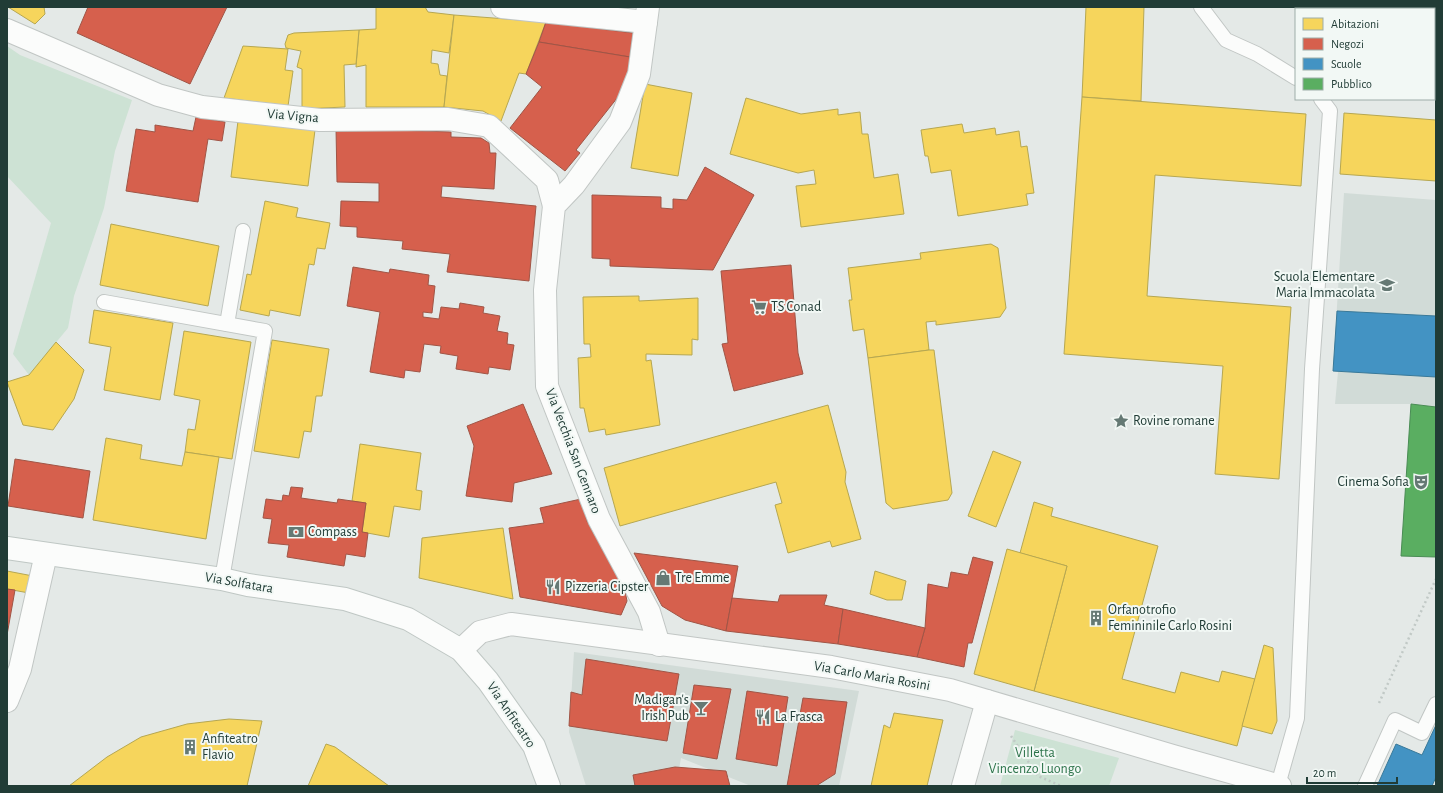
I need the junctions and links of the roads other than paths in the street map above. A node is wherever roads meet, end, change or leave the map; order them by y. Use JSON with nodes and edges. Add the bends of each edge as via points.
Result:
{"nodes":[{"id":1,"x":502,"y":7,"type":"edge"},
{"id":2,"x":1201,"y":7,"type":"edge"},
{"id":3,"x":647,"y":15,"type":"edge"},
{"id":4,"x":7,"y":30,"type":"edge"},
{"id":5,"x":1295,"y":77,"type":"edge"},
{"id":6,"x":1322,"y":100,"type":"edge"},
{"id":7,"x":554,"y":206,"type":"junction"},
{"id":8,"x":243,"y":231,"type":"dead end"},
{"id":9,"x":104,"y":302,"type":"dead end"},
{"id":10,"x":227,"y":324,"type":"junction"},
{"id":11,"x":7,"y":548,"type":"edge"},
{"id":12,"x":46,"y":554,"type":"junction"},
{"id":13,"x":222,"y":579,"type":"junction"},
{"id":14,"x":659,"y":645,"type":"junction"},
{"id":15,"x":461,"y":650,"type":"junction"},
{"id":16,"x":7,"y":701,"type":"edge"},
{"id":17,"x":987,"y":701,"type":"junction"},
{"id":18,"x":1436,"y":704,"type":"edge"},
{"id":19,"x":549,"y":786,"type":"edge"},
{"id":20,"x":963,"y":786,"type":"edge"},
{"id":21,"x":1279,"y":786,"type":"edge"},
{"id":22,"x":1365,"y":786,"type":"edge"}],
"edges":[{"from":1,"to":3,"type":"street"},
{"from":2,"to":5,"type":"lane","via":[[1226,40],[1257,54]]},
{"from":3,"to":7,"type":"street","via":[[639,74],[620,122],[574,185]]},
{"from":4,"to":7,"type":"street","name":"Via Vigna","via":[[158,95],[202,107],[320,120],[448,119],[489,126],[547,180]]},
{"from":6,"to":21,"type":"lane","via":[[1330,111],[1312,370],[1297,718]]},
{"from":7,"to":14,"type":"street","name":"Via Vecchia San Gennaro","via":[[546,290],[547,386],[599,519],[648,612]]},
{"from":8,"to":10,"type":"lane"},
{"from":9,"to":10,"type":"lane"},
{"from":10,"to":13,"type":"lane","via":[[265,331]]},
{"from":11,"to":12,"type":"street","name":"Via Solfatara"},
{"from":12,"to":13,"type":"street","name":"Via Solfatara"},
{"from":12,"to":16,"type":"street","via":[[20,669]]},
{"from":13,"to":15,"type":"street","name":"Via Solfatara","via":[[344,599],[408,619]]},
{"from":14,"to":15,"type":"street","name":"Via Carlo Maria Rosini","via":[[511,624],[480,632]]},
{"from":14,"to":17,"type":"street","name":"Via Carlo Maria Rosini","via":[[831,667],[950,690]]},
{"from":15,"to":19,"type":"street","name":"Via Anfiteatro","via":[[488,680],[534,746]]},
{"from":17,"to":20,"type":"street"},
{"from":17,"to":21,"type":"street","name":"Via Carlo Maria Rosini"},
{"from":18,"to":22,"type":"lane","via":[[1422,733],[1395,720]]}]}
